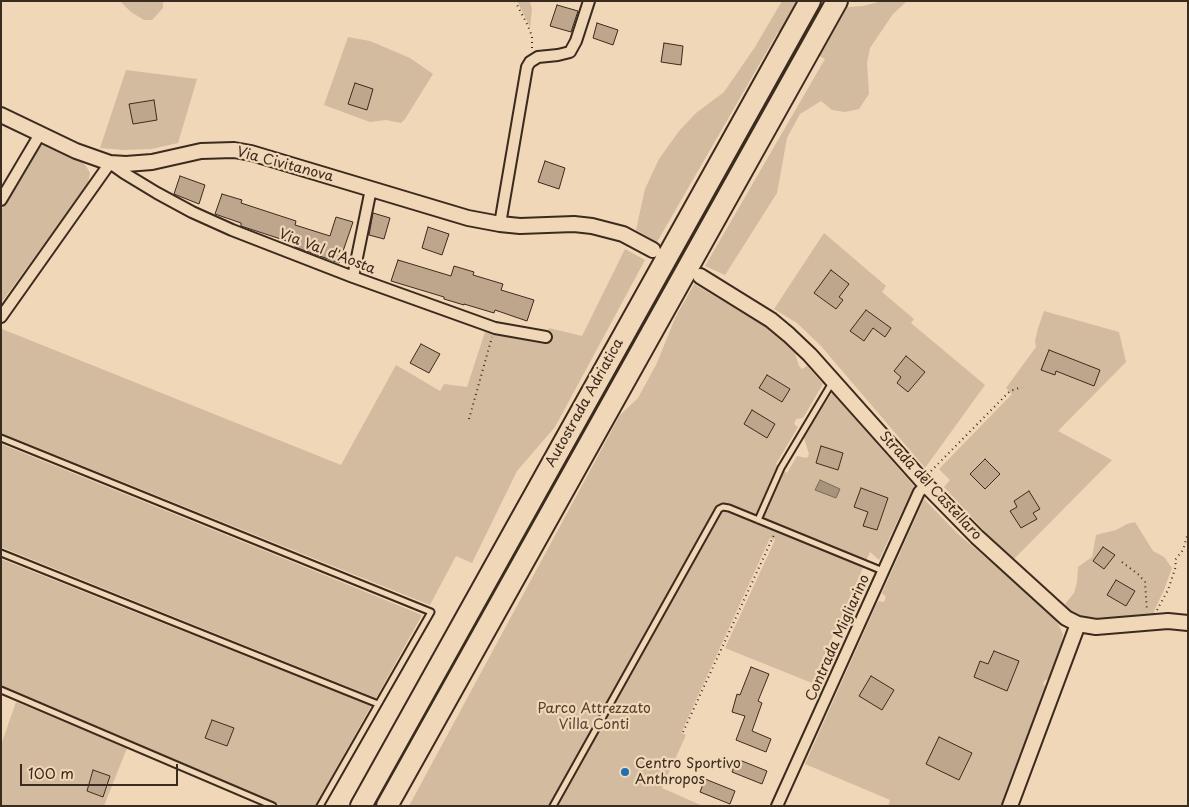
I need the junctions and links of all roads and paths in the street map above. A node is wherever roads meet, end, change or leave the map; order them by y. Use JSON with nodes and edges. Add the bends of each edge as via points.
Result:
{"nodes":[{"id":1,"x":515,"y":1,"type":"edge"},
{"id":2,"x":588,"y":1,"type":"edge"},
{"id":3,"x":810,"y":1,"type":"edge"},
{"id":4,"x":837,"y":1,"type":"edge"},
{"id":5,"x":534,"y":60,"type":"junction"},
{"id":6,"x":1,"y":115,"type":"edge"},
{"id":7,"x":40,"y":134,"type":"junction"},
{"id":8,"x":110,"y":163,"type":"junction"},
{"id":9,"x":371,"y":189,"type":"junction"},
{"id":10,"x":1,"y":200,"type":"edge"},
{"id":11,"x":500,"y":224,"type":"junction"},
{"id":12,"x":653,"y":250,"type":"dead end"},
{"id":13,"x":700,"y":276,"type":"dead end"},
{"id":14,"x":353,"y":277,"type":"junction"},
{"id":15,"x":1,"y":317,"type":"edge"},
{"id":16,"x":495,"y":328,"type":"junction"},
{"id":17,"x":546,"y":337,"type":"dead end"},
{"id":18,"x":833,"y":380,"type":"junction"},
{"id":19,"x":1022,"y":386,"type":"dead end"},
{"id":20,"x":469,"y":419,"type":"dead end"},
{"id":21,"x":1,"y":438,"type":"edge"},
{"id":22,"x":924,"y":482,"type":"junction"},
{"id":23,"x":758,"y":520,"type":"junction"},
{"id":24,"x":777,"y":528,"type":"junction"},
{"id":25,"x":1188,"y":533,"type":"edge"},
{"id":26,"x":1,"y":553,"type":"edge"},
{"id":27,"x":1122,"y":562,"type":"dead end"},
{"id":28,"x":883,"y":571,"type":"junction"},
{"id":29,"x":1152,"y":623,"type":"junction"},
{"id":30,"x":1188,"y":623,"type":"edge"},
{"id":31,"x":1078,"y":624,"type":"junction"},
{"id":32,"x":1,"y":690,"type":"edge"},
{"id":33,"x":378,"y":704,"type":"junction"},
{"id":34,"x":683,"y":732,"type":"dead end"},
{"id":35,"x":273,"y":806,"type":"edge"},
{"id":36,"x":320,"y":806,"type":"edge"},
{"id":37,"x":361,"y":806,"type":"edge"},
{"id":38,"x":387,"y":806,"type":"edge"},
{"id":39,"x":553,"y":806,"type":"edge"},
{"id":40,"x":777,"y":806,"type":"edge"},
{"id":41,"x":1010,"y":806,"type":"edge"}],
"edges":[{"from":1,"to":5,"type":"path","via":[[532,36],[531,56]]},
{"from":2,"to":5,"type":"street","via":[[570,52]]},
{"from":3,"to":37,"type":"highway","name":"Autostrada Adriatica"},
{"from":4,"to":38,"type":"highway","name":"Autostrada Adriatica"},
{"from":5,"to":11,"type":"street","via":[[526,70]]},
{"from":6,"to":7,"type":"street","name":"Via Civitanova"},
{"from":7,"to":8,"type":"street","name":"Via Civitanova"},
{"from":7,"to":10,"type":"street"},
{"from":8,"to":9,"type":"street","name":"Via Civitanova","via":[[152,162],[201,151],[234,150]]},
{"from":8,"to":14,"type":"street","name":"Via Val d'Aosta","via":[[192,212]]},
{"from":8,"to":15,"type":"street"},
{"from":9,"to":11,"type":"street","name":"Via Civitanova","via":[[468,218]]},
{"from":9,"to":14,"type":"street"},
{"from":11,"to":12,"type":"street","name":"Via Civitanova","via":[[592,226],[623,234]]},
{"from":13,"to":18,"type":"street","name":"Strada del Castellaro","via":[[771,320]]},
{"from":14,"to":16,"type":"street","name":"Via Val d'Aosta"},
{"from":16,"to":17,"type":"street","name":"Via Val d'Aosta"},
{"from":16,"to":20,"type":"path"},
{"from":18,"to":22,"type":"street","name":"Strada del Castellaro"},
{"from":18,"to":23,"type":"lane","via":[[781,468]]},
{"from":19,"to":22,"type":"path","via":[[1010,391]]},
{"from":21,"to":33,"type":"lane","via":[[431,612]]},
{"from":22,"to":28,"type":"street","name":"Contrada Migliarino"},
{"from":22,"to":31,"type":"street","name":"Strada del Castellaro","via":[[1015,573],[1066,618]]},
{"from":23,"to":24,"type":"lane"},
{"from":23,"to":39,"type":"lane","via":[[729,508],[719,509]]},
{"from":24,"to":28,"type":"lane"},
{"from":24,"to":34,"type":"path"},
{"from":25,"to":29,"type":"path"},
{"from":26,"to":33,"type":"lane"},
{"from":27,"to":29,"type":"path","via":[[1145,582]]},
{"from":28,"to":40,"type":"street","name":"Contrada Migliarino"},
{"from":29,"to":30,"type":"street","name":"Strada del Castellaro"},
{"from":29,"to":31,"type":"street","name":"Strada del Castellaro","via":[[1096,627]]},
{"from":31,"to":41,"type":"street"},
{"from":32,"to":35,"type":"lane"},
{"from":33,"to":36,"type":"lane"}]}
